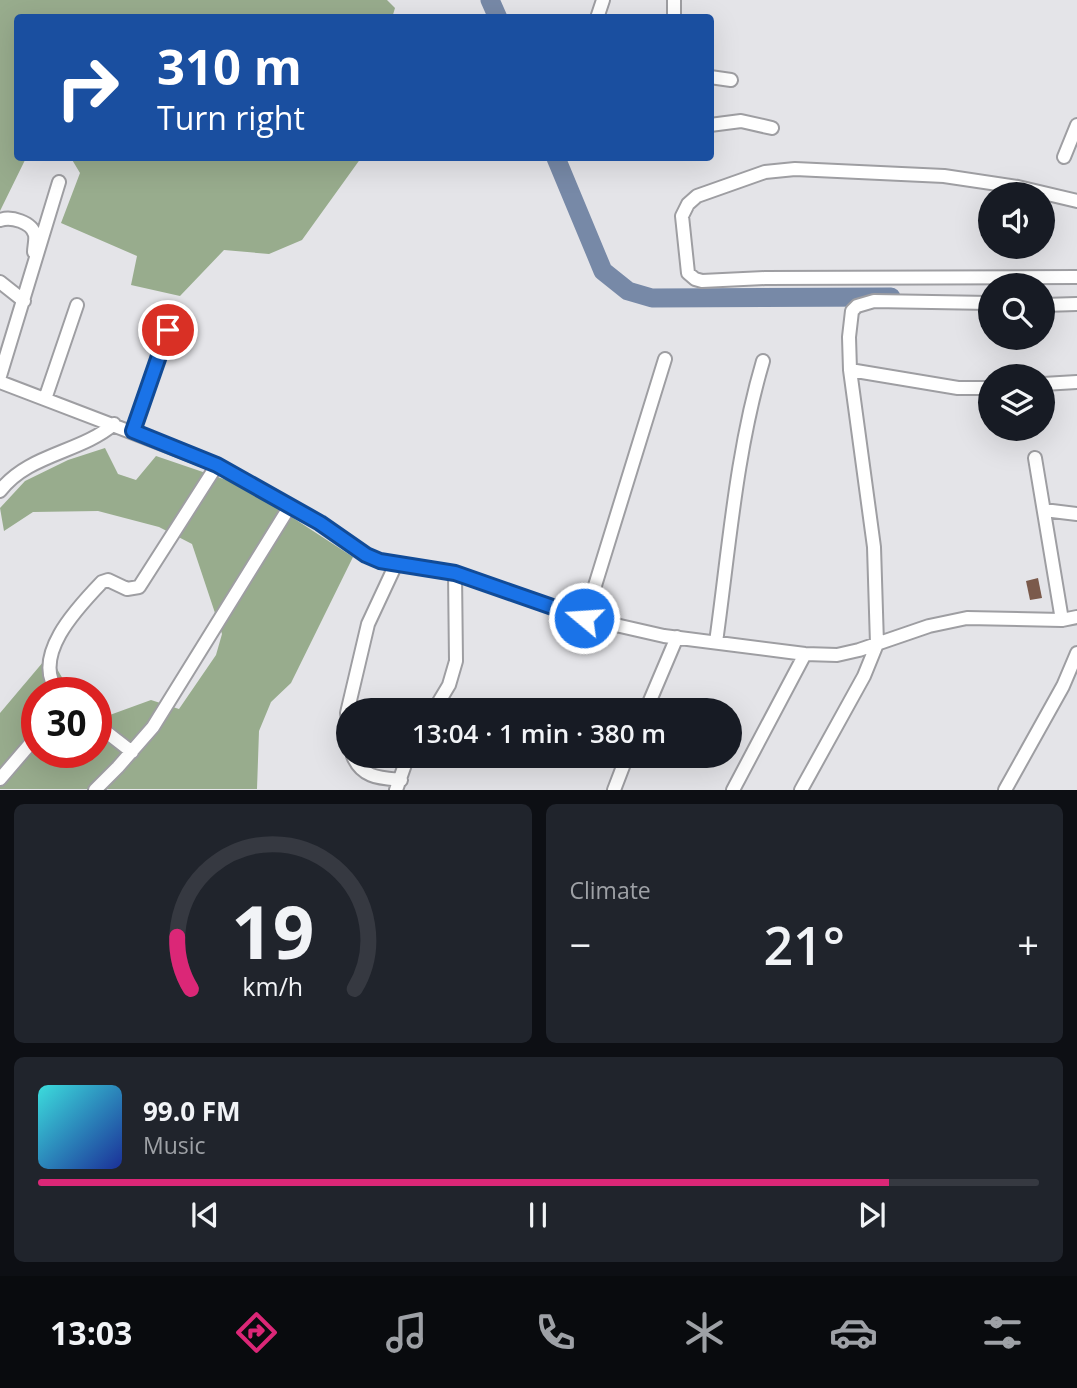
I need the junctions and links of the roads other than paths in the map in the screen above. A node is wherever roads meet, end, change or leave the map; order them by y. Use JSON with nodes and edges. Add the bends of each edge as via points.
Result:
{"nodes":[{"id":1,"x":714,"y":78,"type":"edge"},
{"id":2,"x":731,"y":80,"type":"dead end"},
{"id":3,"x":714,"y":124,"type":"edge"},
{"id":4,"x":1077,"y":125,"type":"edge"},
{"id":5,"x":772,"y":128,"type":"dead end"},
{"id":6,"x":1064,"y":157,"type":"dead end"},
{"id":7,"x":59,"y":182,"type":"dead end"},
{"id":8,"x":1077,"y":201,"type":"edge"},
{"id":9,"x":0,"y":220,"type":"edge"},
{"id":10,"x":33,"y":270,"type":"junction"},
{"id":11,"x":1077,"y":277,"type":"edge"},
{"id":12,"x":0,"y":282,"type":"edge"},
{"id":13,"x":24,"y":300,"type":"junction"},
{"id":14,"x":978,"y":303,"type":"edge"},
{"id":15,"x":1077,"y":304,"type":"edge"},
{"id":16,"x":77,"y":305,"type":"dead end"},
{"id":17,"x":1055,"y":305,"type":"edge"},
{"id":18,"x":168,"y":330,"type":"dead end"},
{"id":19,"x":665,"y":359,"type":"dead end"},
{"id":20,"x":763,"y":361,"type":"dead end"},
{"id":21,"x":850,"y":370,"type":"junction"},
{"id":22,"x":0,"y":376,"type":"edge"},
{"id":23,"x":0,"y":382,"type":"edge"},
{"id":24,"x":1077,"y":382,"type":"edge"},
{"id":25,"x":1055,"y":383,"type":"edge"},
{"id":26,"x":978,"y":388,"type":"edge"},
{"id":27,"x":45,"y":398,"type":"junction"},
{"id":28,"x":114,"y":424,"type":"junction"},
{"id":29,"x":133,"y":431,"type":"junction"},
{"id":30,"x":1035,"y":458,"type":"dead end"},
{"id":31,"x":217,"y":465,"type":"junction"},
{"id":32,"x":0,"y":491,"type":"edge"},
{"id":33,"x":290,"y":506,"type":"junction"},
{"id":34,"x":1044,"y":510,"type":"junction"},
{"id":35,"x":1077,"y":514,"type":"edge"},
{"id":36,"x":396,"y":564,"type":"junction"},
{"id":37,"x":455,"y":573,"type":"junction"},
{"id":38,"x":1077,"y":617,"type":"edge"},
{"id":39,"x":584,"y":618,"type":"junction"},
{"id":40,"x":1062,"y":620,"type":"junction"},
{"id":41,"x":677,"y":637,"type":"junction"},
{"id":42,"x":716,"y":642,"type":"junction"},
{"id":43,"x":877,"y":644,"type":"junction"},
{"id":44,"x":1077,"y":653,"type":"edge"},
{"id":45,"x":804,"y":654,"type":"junction"},
{"id":46,"x":50,"y":677,"type":"edge"},
{"id":47,"x":351,"y":698,"type":"edge"},
{"id":48,"x":441,"y":698,"type":"edge"},
{"id":49,"x":651,"y":698,"type":"edge"},
{"id":50,"x":112,"y":736,"type":"edge"},
{"id":51,"x":132,"y":751,"type":"junction"},
{"id":52,"x":21,"y":755,"type":"edge"},
{"id":53,"x":360,"y":768,"type":"edge"},
{"id":54,"x":404,"y":768,"type":"edge"},
{"id":55,"x":623,"y":768,"type":"edge"},
{"id":56,"x":0,"y":779,"type":"edge"},
{"id":57,"x":398,"y":785,"type":"edge"},
{"id":58,"x":95,"y":789,"type":"edge"},
{"id":59,"x":614,"y":789,"type":"edge"},
{"id":60,"x":733,"y":789,"type":"edge"},
{"id":61,"x":801,"y":789,"type":"edge"},
{"id":62,"x":1005,"y":789,"type":"edge"}],
"edges":[{"from":1,"to":2,"type":"street"},
{"from":3,"to":5,"type":"street","via":[[741,121]]},
{"from":4,"to":6,"type":"street"},
{"from":7,"to":10,"type":"street"},
{"from":8,"to":11,"type":"street","via":[[944,176],[795,169],[765,172],[697,196],[682,216],[688,273],[702,281]]},
{"from":9,"to":10,"type":"street","via":[[31,228]]},
{"from":10,"to":13,"type":"street"},
{"from":12,"to":13,"type":"street"},
{"from":13,"to":22,"type":"street"},
{"from":14,"to":21,"type":"street","via":[[863,303],[852,311]]},
{"from":15,"to":17,"type":"street"},
{"from":16,"to":27,"type":"street"},
{"from":18,"to":29,"type":"lane"},
{"from":19,"to":39,"type":"street"},
{"from":20,"to":42,"type":"street","via":[[752,397]]},
{"from":21,"to":26,"type":"street"},
{"from":21,"to":43,"type":"street","via":[[874,547]]},
{"from":23,"to":27,"type":"street"},
{"from":24,"to":25,"type":"street"},
{"from":27,"to":28,"type":"street"},
{"from":28,"to":29,"type":"street"},
{"from":28,"to":32,"type":"street","via":[[97,437],[34,464]]},
{"from":29,"to":31,"type":"street"},
{"from":30,"to":34,"type":"street"},
{"from":31,"to":33,"type":"street"},
{"from":31,"to":46,"type":"street","via":[[139,587],[127,589],[108,580],[102,582],[62,631],[51,649]]},
{"from":33,"to":36,"type":"street","via":[[366,555]]},
{"from":33,"to":51,"type":"street","via":[[153,727]]},
{"from":34,"to":35,"type":"street"},
{"from":34,"to":40,"type":"street"},
{"from":36,"to":37,"type":"street"},
{"from":36,"to":47,"type":"street","via":[[368,624]]},
{"from":37,"to":39,"type":"street"},
{"from":37,"to":48,"type":"street","via":[[456,661]]},
{"from":38,"to":40,"type":"street"},
{"from":39,"to":41,"type":"street"},
{"from":40,"to":43,"type":"street","via":[[967,618],[929,625]]},
{"from":41,"to":42,"type":"street"},
{"from":41,"to":49,"type":"street"},
{"from":42,"to":45,"type":"street"},
{"from":43,"to":45,"type":"street","via":[[837,655]]},
{"from":43,"to":61,"type":"street"},
{"from":44,"to":62,"type":"street"},
{"from":45,"to":60,"type":"street"},
{"from":50,"to":51,"type":"street"},
{"from":51,"to":58,"type":"street"},
{"from":52,"to":56,"type":"street"},
{"from":53,"to":57,"type":"street","via":[[367,775]]},
{"from":54,"to":57,"type":"street"},
{"from":55,"to":59,"type":"street"}]}
